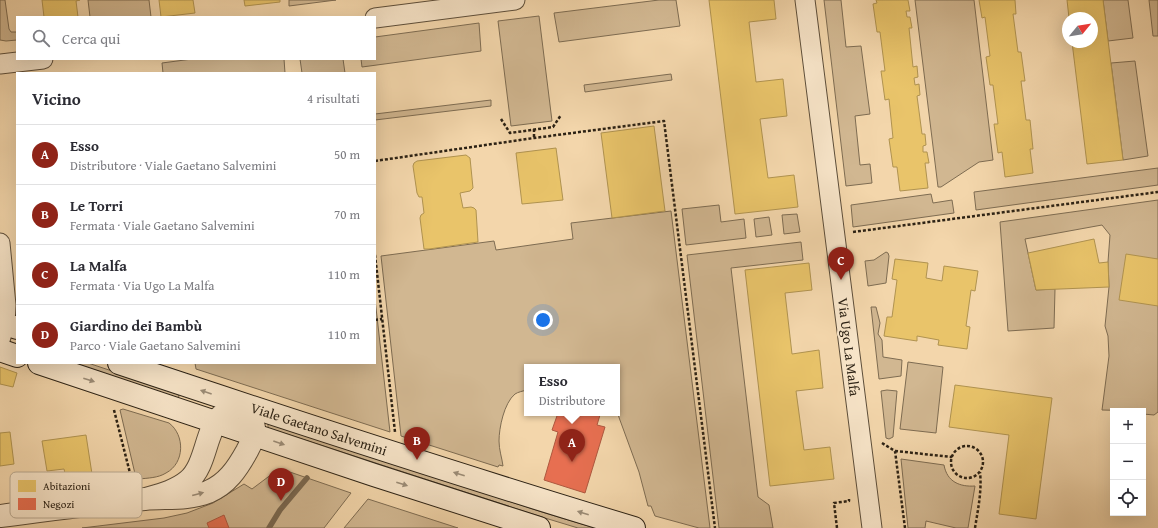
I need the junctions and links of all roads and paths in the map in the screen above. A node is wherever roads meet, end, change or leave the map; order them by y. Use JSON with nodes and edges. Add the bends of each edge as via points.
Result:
{"nodes":[{"id":1,"x":515,"y":0,"type":"edge"},
{"id":2,"x":805,"y":0,"type":"edge"},
{"id":3,"x":376,"y":18,"type":"edge"},
{"id":4,"x":34,"y":60,"type":"edge"},
{"id":5,"x":0,"y":64,"type":"edge"},
{"id":6,"x":561,"y":115,"type":"dead end"},
{"id":7,"x":501,"y":119,"type":"dead end"},
{"id":8,"x":534,"y":129,"type":"junction"},
{"id":9,"x":534,"y":138,"type":"junction"},
{"id":10,"x":376,"y":161,"type":"edge"},
{"id":11,"x":1158,"y":192,"type":"edge"},
{"id":12,"x":835,"y":235,"type":"junction"},
{"id":13,"x":0,"y":243,"type":"edge"},
{"id":14,"x":376,"y":265,"type":"edge"},
{"id":15,"x":382,"y":319,"type":"junction"},
{"id":16,"x":376,"y":320,"type":"edge"},
{"id":17,"x":5,"y":328,"type":"edge"},
{"id":18,"x":0,"y":350,"type":"edge"},
{"id":19,"x":16,"y":356,"type":"edge"},
{"id":20,"x":42,"y":364,"type":"edge"},
{"id":21,"x":122,"y":364,"type":"edge"},
{"id":22,"x":242,"y":404,"type":"junction"},
{"id":23,"x":113,"y":406,"type":"dead end"},
{"id":24,"x":215,"y":422,"type":"junction"},
{"id":25,"x":395,"y":432,"type":"dead end"},
{"id":26,"x":254,"y":435,"type":"junction"},
{"id":27,"x":882,"y":443,"type":"dead end"},
{"id":28,"x":895,"y":451,"type":"junction"},
{"id":29,"x":952,"y":457,"type":"junction"},
{"id":30,"x":980,"y":471,"type":"junction"},
{"id":31,"x":133,"y":472,"type":"edge"},
{"id":32,"x":142,"y":493,"type":"edge"},
{"id":33,"x":142,"y":493,"type":"edge"},
{"id":34,"x":848,"y":494,"type":"dead end"},
{"id":35,"x":10,"y":514,"type":"edge"},
{"id":36,"x":0,"y":516,"type":"edge"},
{"id":37,"x":538,"y":528,"type":"edge"},
{"id":38,"x":634,"y":528,"type":"edge"},
{"id":39,"x":715,"y":528,"type":"edge"},
{"id":40,"x":837,"y":528,"type":"edge"},
{"id":41,"x":872,"y":528,"type":"edge"},
{"id":42,"x":905,"y":528,"type":"edge"},
{"id":43,"x":975,"y":528,"type":"edge"}],
"edges":[{"from":1,"to":3,"type":"street"},
{"from":2,"to":12,"type":"street","name":"Via Ugo La Malfa"},
{"from":4,"to":5,"type":"street"},
{"from":6,"to":8,"type":"path","via":[[553,127]]},
{"from":7,"to":8,"type":"path","via":[[510,133]]},
{"from":8,"to":9,"type":"path"},
{"from":9,"to":10,"type":"path"},
{"from":9,"to":39,"type":"path","via":[[664,122]]},
{"from":11,"to":12,"type":"path"},
{"from":12,"to":41,"type":"street","name":"Via Ugo La Malfa"},
{"from":13,"to":17,"type":"street","via":[[6,295]]},
{"from":14,"to":15,"type":"path"},
{"from":15,"to":16,"type":"path"},
{"from":15,"to":25,"type":"path"},
{"from":18,"to":19,"type":"main road"},
{"from":20,"to":24,"type":"main road","name":"Viale Gaetano Salvemini","one_way":true},
{"from":22,"to":21,"type":"main road","name":"Viale Gaetano Salvemini","one_way":true},
{"from":22,"to":24,"type":"main road","via":[[221,415]]},
{"from":22,"to":26,"type":"main road","via":[[249,413]]},
{"from":38,"to":22,"type":"main road","name":"Viale Gaetano Salvemini","one_way":true},
{"from":23,"to":31,"type":"path"},
{"from":24,"to":26,"type":"main road","name":"Viale Gaetano Salvemini"},
{"from":24,"to":32,"type":"main road","via":[[200,464],[189,481],[171,491]]},
{"from":33,"to":26,"type":"main road","one_way":true,"via":[[191,496],[217,487],[234,472]]},
{"from":26,"to":37,"type":"main road","name":"Viale Gaetano Salvemini","one_way":true},
{"from":27,"to":28,"type":"path"},
{"from":28,"to":29,"type":"path"},
{"from":28,"to":42,"type":"path"},
{"from":29,"to":30,"type":"path","via":[[954,472],[962,477],[972,477]]},
{"from":29,"to":30,"type":"path","via":[[959,449],[974,448],[982,456]]},
{"from":30,"to":43,"type":"path","via":[[981,490]]},
{"from":34,"to":40,"type":"path","via":[[849,501],[834,503]]},
{"from":35,"to":36,"type":"main road"}]}
